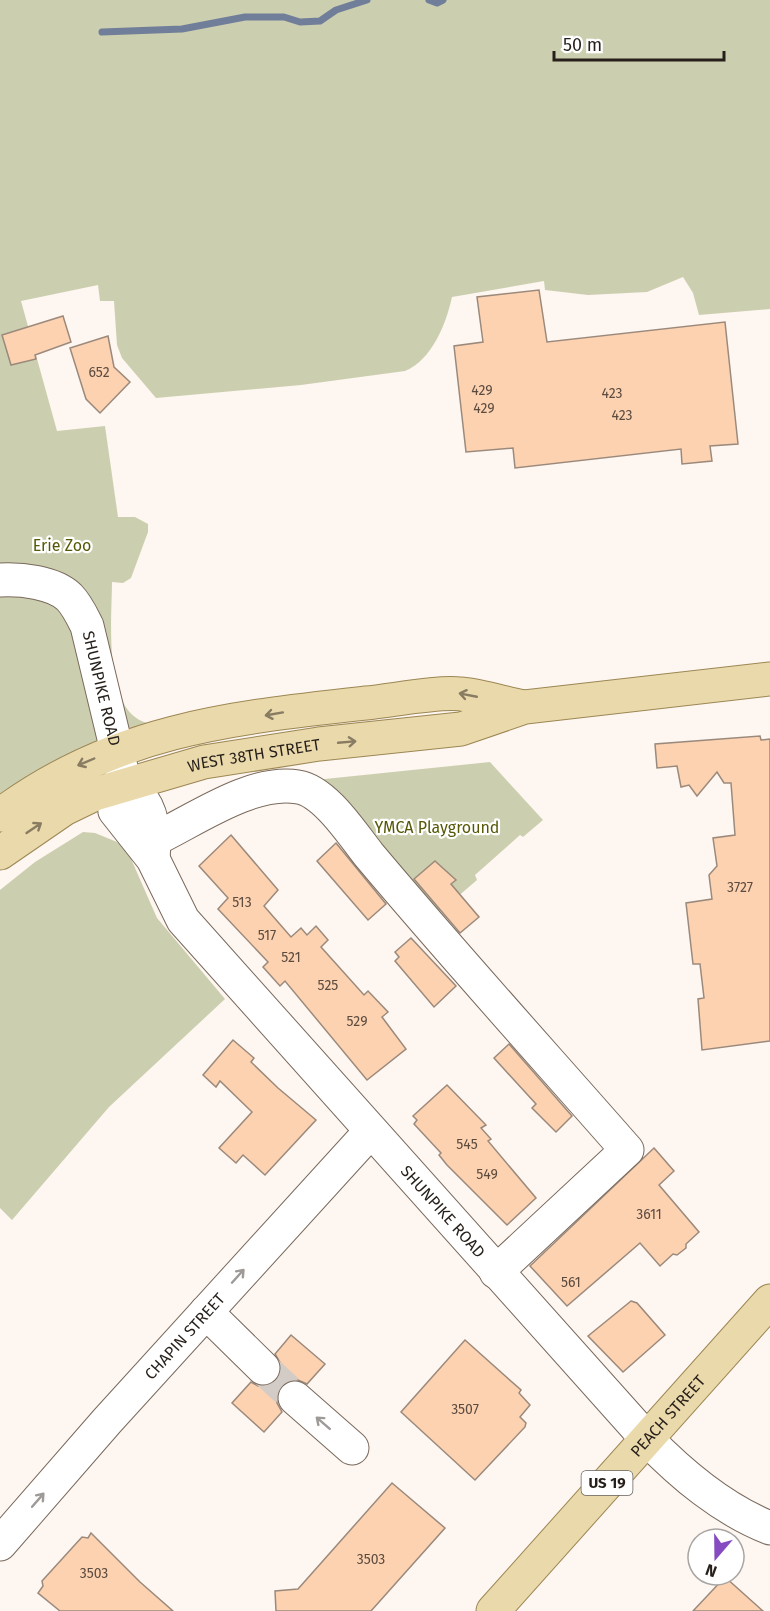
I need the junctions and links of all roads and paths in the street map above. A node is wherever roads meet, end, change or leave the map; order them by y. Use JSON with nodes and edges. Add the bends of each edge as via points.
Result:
{"nodes":[{"id":1,"x":0,"y":580,"type":"edge"},
{"id":2,"x":770,"y":679,"type":"edge"},
{"id":3,"x":525,"y":707,"type":"junction"},
{"id":4,"x":118,"y":748,"type":"junction"},
{"id":5,"x":125,"y":784,"type":"junction"},
{"id":6,"x":63,"y":791,"type":"junction"},
{"id":7,"x":0,"y":815,"type":"edge"},
{"id":8,"x":154,"y":849,"type":"junction"},
{"id":9,"x":0,"y":852,"type":"edge"},
{"id":10,"x":370,"y":1132,"type":"junction"},
{"id":11,"x":496,"y":1272,"type":"junction"},
{"id":12,"x":770,"y":1301,"type":"edge"},
{"id":13,"x":206,"y":1312,"type":"junction"},
{"id":14,"x":263,"y":1368,"type":"tunnel mouth"},
{"id":15,"x":294,"y":1398,"type":"tunnel mouth"},
{"id":16,"x":646,"y":1439,"type":"junction"},
{"id":17,"x":352,"y":1448,"type":"dead end"},
{"id":18,"x":770,"y":1528,"type":"edge"},
{"id":19,"x":0,"y":1544,"type":"edge"},
{"id":20,"x":493,"y":1611,"type":"edge"}],
"edges":[{"from":1,"to":4,"type":"street","name":"SHUNPIKE ROAD","via":[[51,587],[68,596],[92,641]]},
{"from":2,"to":3,"type":"main road","name":"WEST 38TH STREET"},
{"from":3,"to":4,"type":"main road","name":"WEST 38TH STREET","one_way":true,"via":[[459,693],[290,711],[182,730]]},
{"from":5,"to":3,"type":"main road","name":"WEST 38TH STREET","one_way":true,"via":[[245,755],[461,729]]},
{"from":4,"to":5,"type":"street","name":"SHUNPIKE ROAD"},
{"from":4,"to":6,"type":"main road","name":"WEST 38TH STREET","one_way":true},
{"from":5,"to":6,"type":"main road","name":"WEST 38TH STREET"},
{"from":5,"to":8,"type":"street","name":"SHUNPIKE ROAD","via":[[145,801]]},
{"from":6,"to":7,"type":"main road","name":"WEST 38TH STREET","via":[[33,790]]},
{"from":9,"to":6,"type":"main road","name":"WEST 38TH STREET","one_way":true},
{"from":8,"to":10,"type":"street","name":"SHUNPIKE ROAD","via":[[171,901],[183,920]]},
{"from":8,"to":11,"type":"street","via":[[252,792],[292,786],[313,792],[627,1150]]},
{"from":10,"to":11,"type":"street","name":"SHUNPIKE ROAD"},
{"from":13,"to":10,"type":"street","name":"CHAPIN STREET","one_way":true},
{"from":11,"to":16,"type":"street","name":"SHUNPIKE ROAD"},
{"from":12,"to":16,"type":"main road","name":"PEACH STREET","number":"US 19"},
{"from":13,"to":14,"type":"street"},
{"from":19,"to":13,"type":"street","name":"CHAPIN STREET","one_way":true},
{"from":17,"to":15,"type":"street","one_way":true},
{"from":16,"to":18,"type":"street","name":"SHUNPIKE ROAD","via":[[715,1499]]},
{"from":16,"to":20,"type":"main road","name":"PEACH STREET","number":"US 19"}]}
